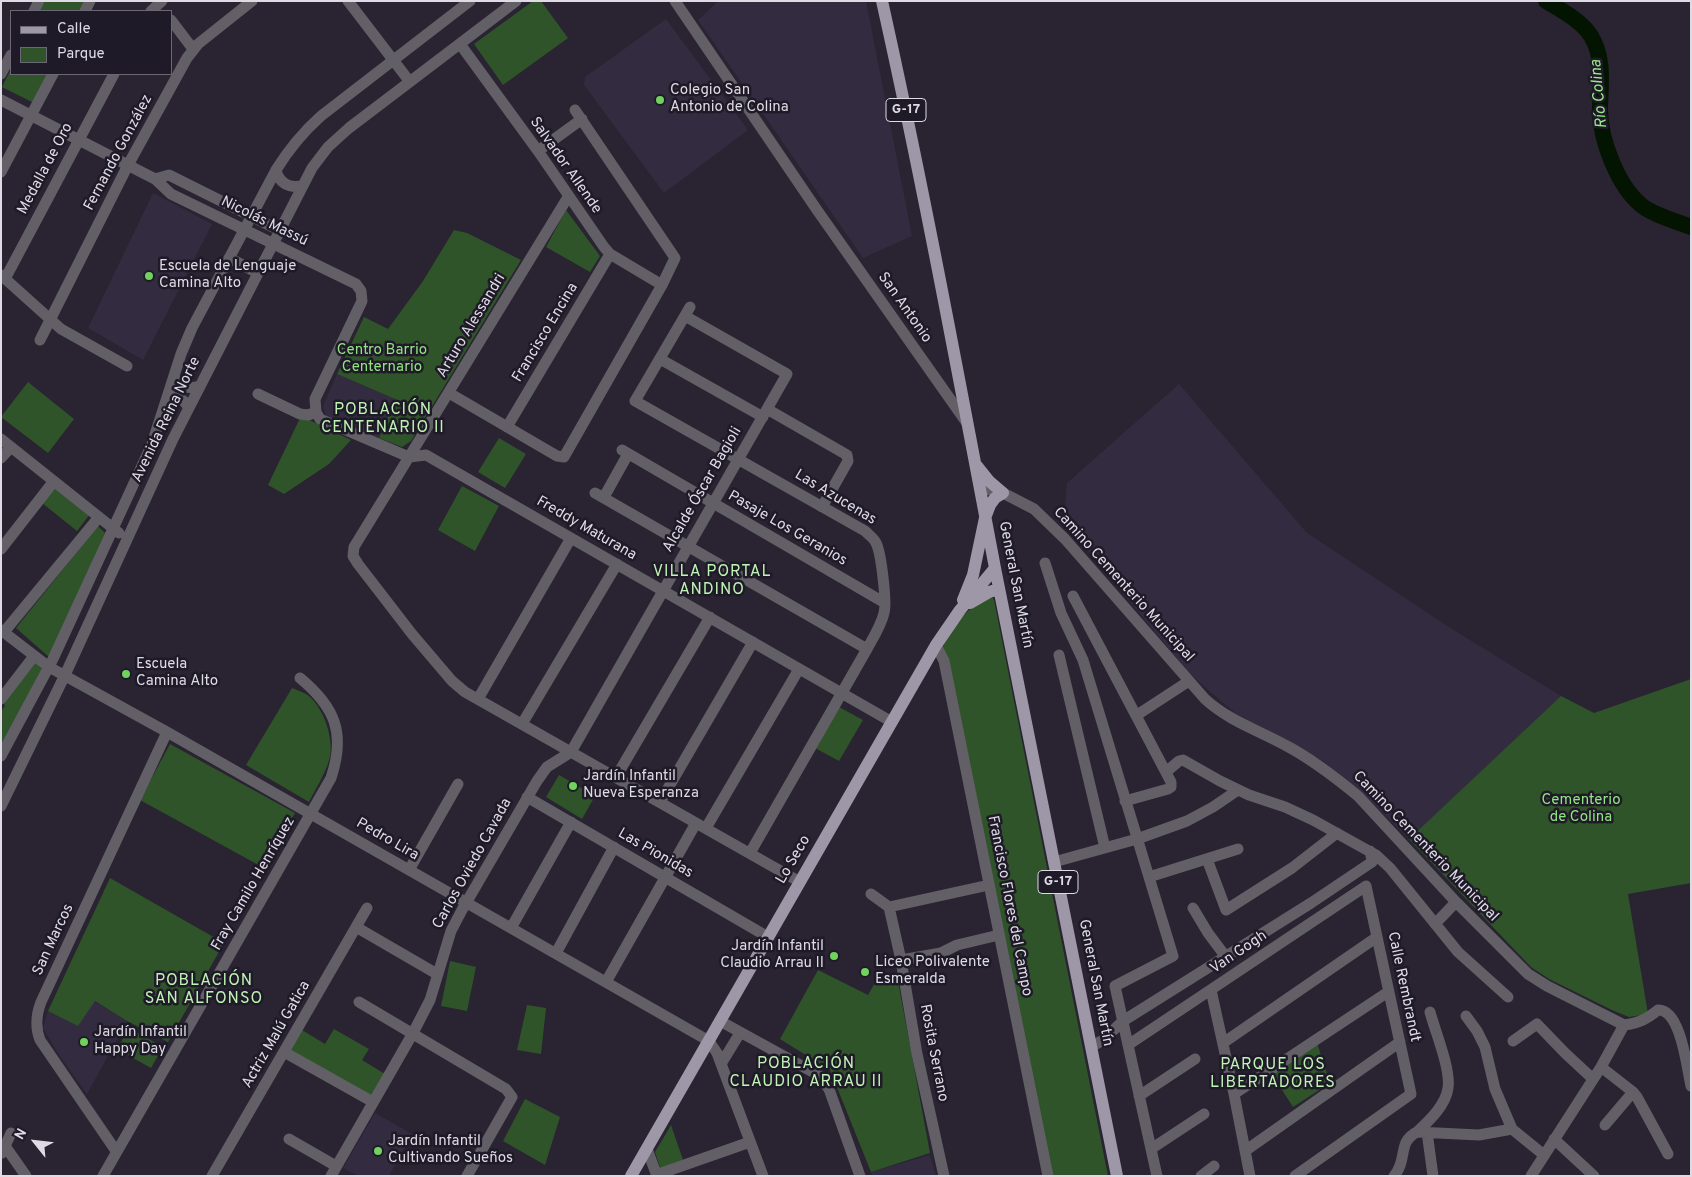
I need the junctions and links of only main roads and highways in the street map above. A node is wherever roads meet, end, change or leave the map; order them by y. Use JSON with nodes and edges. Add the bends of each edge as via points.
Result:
{"nodes":[{"id":1,"x":882,"y":1,"type":"edge"},
{"id":2,"x":976,"y":465,"type":"junction"},
{"id":3,"x":985,"y":518,"type":"junction"},
{"id":4,"x":995,"y":568,"type":"junction"},
{"id":5,"x":999,"y":589,"type":"junction"},
{"id":6,"x":960,"y":610,"type":"junction"},
{"id":7,"x":631,"y":1176,"type":"edge"},
{"id":8,"x":1118,"y":1176,"type":"edge"}],
"edges":[{"from":1,"to":2,"type":"main road","name":"General San Martín","number":"G-17"},
{"from":2,"to":3,"type":"main road","name":"General San Martín","number":"G-17"},
{"from":2,"to":3,"type":"main road","via":[[1003,493],[995,498]]},
{"from":3,"to":4,"type":"main road","name":"General San Martín","number":"G-17"},
{"from":3,"to":6,"type":"main road","via":[[973,575]]},
{"from":4,"to":5,"type":"main road","name":"General San Martín","number":"G-17"},
{"from":4,"to":6,"type":"main road","name":"Lo Seco"},
{"from":5,"to":6,"type":"main road","via":[[979,596]]},
{"from":5,"to":8,"type":"main road","name":"General San Martín","number":"G-17"},
{"from":6,"to":7,"type":"main road","name":"Lo Seco","via":[[936,645]]}]}
